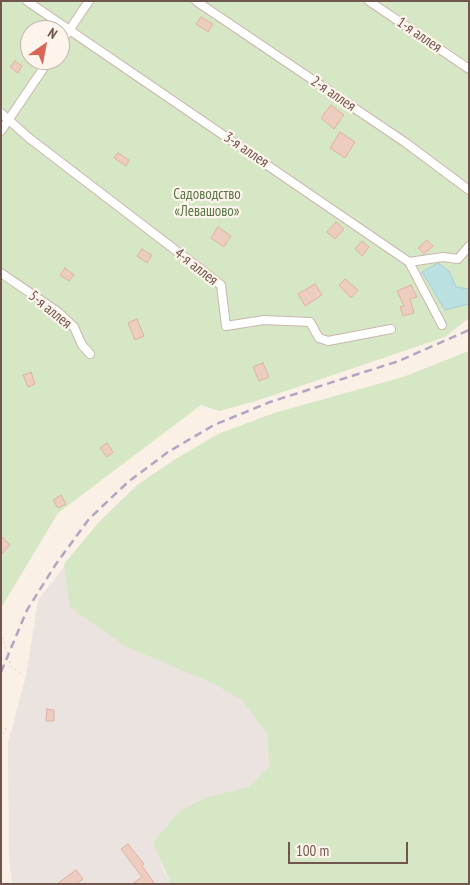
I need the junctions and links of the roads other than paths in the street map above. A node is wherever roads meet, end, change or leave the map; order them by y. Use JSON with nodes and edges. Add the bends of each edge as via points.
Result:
{"nodes":[{"id":1,"x":27,"y":1,"type":"edge"},
{"id":2,"x":89,"y":1,"type":"edge"},
{"id":3,"x":196,"y":1,"type":"edge"},
{"id":4,"x":369,"y":1,"type":"edge"},
{"id":5,"x":55,"y":20,"type":"edge"},
{"id":6,"x":70,"y":30,"type":"joint"},
{"id":7,"x":469,"y":69,"type":"edge"},
{"id":8,"x":42,"y":70,"type":"edge"},
{"id":9,"x":1,"y":113,"type":"edge"},
{"id":10,"x":10,"y":119,"type":"junction"},
{"id":11,"x":1,"y":131,"type":"edge"},
{"id":12,"x":469,"y":190,"type":"edge"},
{"id":13,"x":469,"y":246,"type":"edge"},
{"id":14,"x":408,"y":262,"type":"junction"},
{"id":15,"x":1,"y":273,"type":"edge"},
{"id":16,"x":442,"y":325,"type":"dead end"},
{"id":17,"x":392,"y":329,"type":"dead end"},
{"id":18,"x":90,"y":354,"type":"dead end"}],
"edges":[{"from":1,"to":5,"type":"street","name":"3-я аллея"},
{"from":2,"to":6,"type":"street"},
{"from":3,"to":12,"type":"street","name":"2-я аллея","via":[[406,143]]},
{"from":4,"to":7,"type":"street","name":"1-я аллея"},
{"from":6,"to":14,"type":"street","name":"3-я аллея"},
{"from":8,"to":10,"type":"street"},
{"from":9,"to":10,"type":"street","name":"4-я аллея"},
{"from":10,"to":11,"type":"street"},
{"from":10,"to":17,"type":"street","name":"4-я аллея","via":[[29,138],[221,285],[226,326],[264,320],[310,322],[319,338],[328,341]]},
{"from":13,"to":14,"type":"street","via":[[458,259],[443,257]]},
{"from":14,"to":16,"type":"street"},
{"from":15,"to":18,"type":"street","name":"5-я аллея","via":[[58,312],[74,327]]}]}
